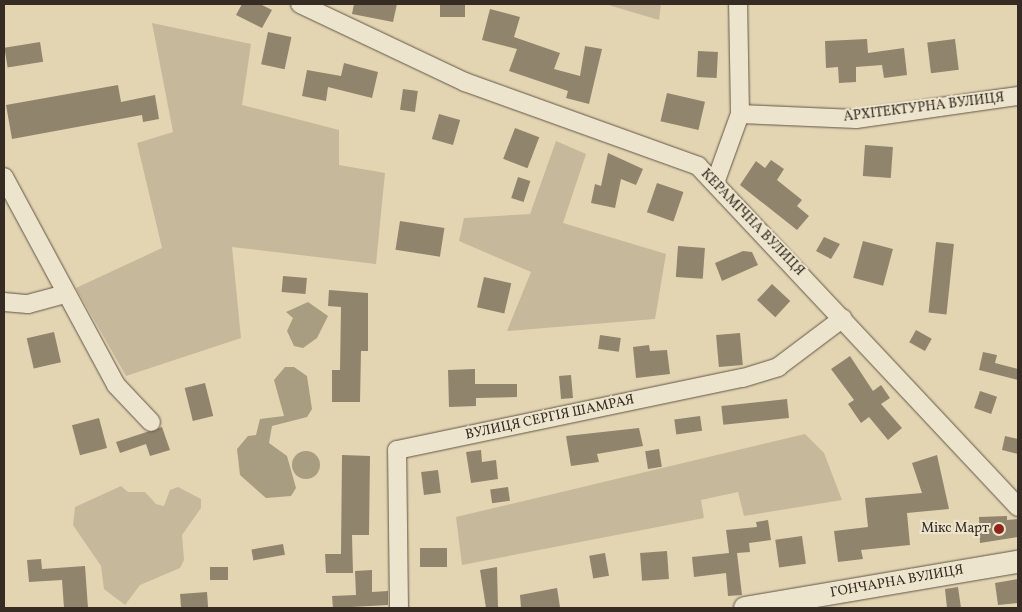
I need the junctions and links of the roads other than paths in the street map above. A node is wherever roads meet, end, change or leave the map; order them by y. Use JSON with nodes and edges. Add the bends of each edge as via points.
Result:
{"nodes":[{"id":1,"x":300,"y":4,"type":"edge"},
{"id":2,"x":738,"y":4,"type":"edge"},
{"id":3,"x":1018,"y":96,"type":"edge"},
{"id":4,"x":740,"y":114,"type":"junction"},
{"id":5,"x":4,"y":177,"type":"edge"},
{"id":6,"x":715,"y":183,"type":"junction"},
{"id":7,"x":65,"y":294,"type":"junction"},
{"id":8,"x":4,"y":302,"type":"edge"},
{"id":9,"x":843,"y":318,"type":"junction"},
{"id":10,"x":151,"y":422,"type":"dead end"},
{"id":11,"x":1018,"y":507,"type":"edge"},
{"id":12,"x":1018,"y":562,"type":"edge"},
{"id":13,"x":399,"y":608,"type":"edge"},
{"id":14,"x":746,"y":608,"type":"edge"}],
"edges":[{"from":1,"to":6,"type":"street","name":"КЕРАМІЧНА ВУЛИЦЯ","via":[[465,82],[698,166]]},
{"from":2,"to":4,"type":"street"},
{"from":3,"to":4,"type":"street","name":"АРХІТЕКТУРНА ВУЛИЦЯ","via":[[856,118]]},
{"from":4,"to":6,"type":"street"},
{"from":5,"to":7,"type":"street"},
{"from":6,"to":9,"type":"street","name":"КЕРАМІЧНА ВУЛИЦЯ"},
{"from":7,"to":8,"type":"street","via":[[28,304]]},
{"from":7,"to":10,"type":"street","via":[[116,385]]},
{"from":9,"to":11,"type":"street","name":"КЕРАМІЧНА ВУЛИЦЯ"},
{"from":9,"to":13,"type":"street","name":"ВУЛИЦЯ СЕРГІЯ ШАМРАЯ","via":[[778,368],[397,450]]},
{"from":12,"to":14,"type":"street","name":"ГОНЧАРНА ВУЛИЦЯ"}]}
